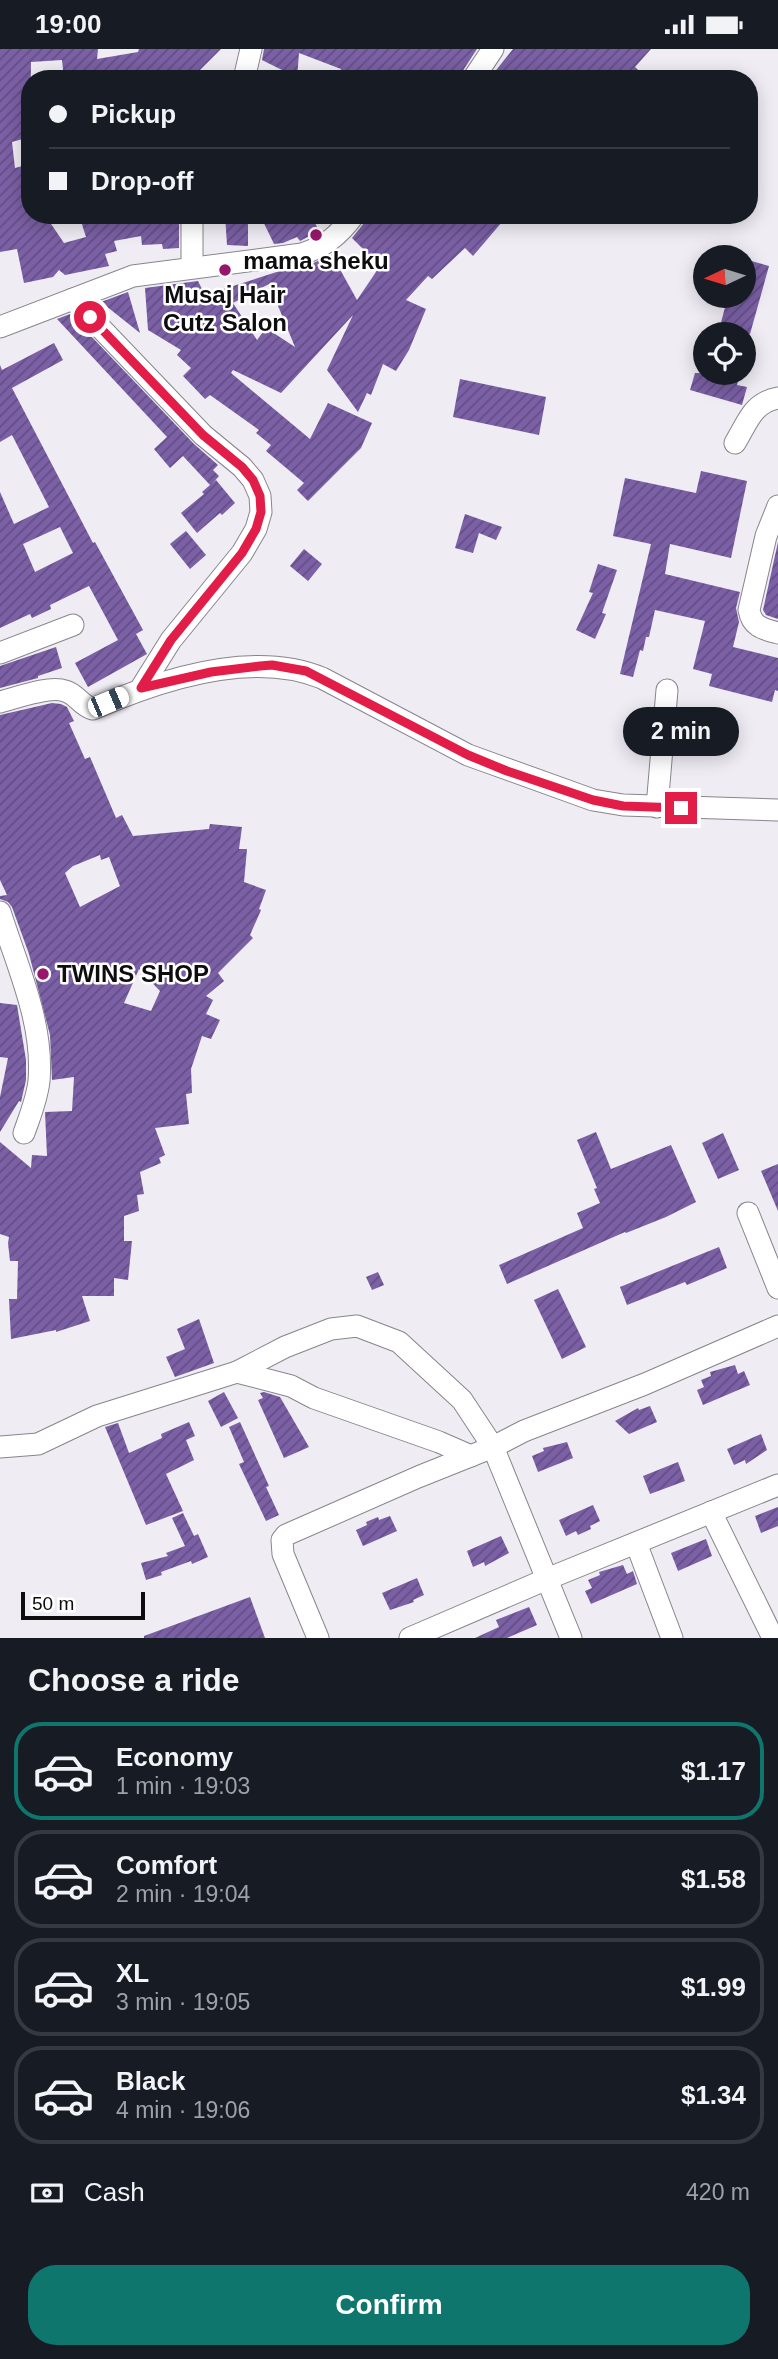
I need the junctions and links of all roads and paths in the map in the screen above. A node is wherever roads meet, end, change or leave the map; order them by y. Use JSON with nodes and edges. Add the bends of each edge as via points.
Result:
{"nodes":[{"id":1,"x":251,"y":49,"type":"edge"},
{"id":2,"x":493,"y":49,"type":"edge"},
{"id":3,"x":246,"y":70,"type":"edge"},
{"id":4,"x":479,"y":70,"type":"edge"},
{"id":5,"x":192,"y":224,"type":"edge"},
{"id":6,"x":347,"y":224,"type":"edge"},
{"id":7,"x":192,"y":267,"type":"junction"},
{"id":8,"x":73,"y":299,"type":"junction"},
{"id":9,"x":0,"y":327,"type":"edge"},
{"id":10,"x":778,"y":398,"type":"edge"},
{"id":11,"x":735,"y":443,"type":"dead end"},
{"id":12,"x":778,"y":506,"type":"edge"},
{"id":13,"x":73,"y":625,"type":"dead end"},
{"id":14,"x":778,"y":633,"type":"edge"},
{"id":15,"x":0,"y":653,"type":"edge"},
{"id":16,"x":141,"y":688,"type":"junction"},
{"id":17,"x":667,"y":690,"type":"dead end"},
{"id":18,"x":0,"y":702,"type":"edge"},
{"id":19,"x":657,"y":807,"type":"junction"},
{"id":20,"x":778,"y":810,"type":"edge"},
{"id":21,"x":0,"y":912,"type":"edge"},
{"id":22,"x":24,"y":1133,"type":"dead end"},
{"id":23,"x":748,"y":1213,"type":"dead end"},
{"id":24,"x":778,"y":1288,"type":"edge"},
{"id":25,"x":778,"y":1326,"type":"edge"},
{"id":26,"x":237,"y":1372,"type":"junction"},
{"id":27,"x":0,"y":1447,"type":"edge"},
{"id":28,"x":493,"y":1447,"type":"junction"},
{"id":29,"x":471,"y":1456,"type":"junction"},
{"id":30,"x":778,"y":1485,"type":"edge"},
{"id":31,"x":711,"y":1513,"type":"junction"},
{"id":32,"x":636,"y":1543,"type":"junction"},
{"id":33,"x":547,"y":1579,"type":"junction"},
{"id":34,"x":318,"y":1638,"type":"edge"},
{"id":35,"x":410,"y":1638,"type":"edge"},
{"id":36,"x":571,"y":1638,"type":"edge"},
{"id":37,"x":672,"y":1638,"type":"edge"},
{"id":38,"x":773,"y":1638,"type":"edge"}],
"edges":[{"from":1,"to":3,"type":"street"},
{"from":2,"to":4,"type":"street"},
{"from":5,"to":7,"type":"street"},
{"from":6,"to":7,"type":"street","via":[[322,247],[302,254]]},
{"from":7,"to":8,"type":"street","via":[[133,276]]},
{"from":8,"to":9,"type":"street"},
{"from":8,"to":16,"type":"street","via":[[203,435],[242,467],[260,496],[261,512],[242,553],[171,640]]},
{"from":10,"to":11,"type":"street","via":[[757,406]]},
{"from":12,"to":14,"type":"street","via":[[766,536],[749,610],[758,627]]},
{"from":13,"to":15,"type":"street"},
{"from":16,"to":18,"type":"street","via":[[93,709],[58,689]]},
{"from":16,"to":19,"type":"street","via":[[260,666],[306,671],[507,771],[593,800]]},
{"from":17,"to":19,"type":"street"},
{"from":19,"to":20,"type":"street"},
{"from":21,"to":22,"type":"street","via":[[28,996],[40,1064],[36,1101]]},
{"from":23,"to":24,"type":"street"},
{"from":25,"to":28,"type":"street"},
{"from":26,"to":27,"type":"street","via":[[97,1416],[38,1444]]},
{"from":26,"to":28,"type":"street","via":[[331,1329],[357,1326],[408,1350],[462,1400]]},
{"from":26,"to":29,"type":"street","via":[[291,1386]]},
{"from":28,"to":29,"type":"street"},
{"from":28,"to":33,"type":"street"},
{"from":29,"to":34,"type":"street","via":[[286,1535],[283,1554]]},
{"from":30,"to":31,"type":"street"},
{"from":31,"to":32,"type":"street"},
{"from":31,"to":38,"type":"street"},
{"from":32,"to":33,"type":"street"},
{"from":32,"to":37,"type":"street"},
{"from":33,"to":35,"type":"street"},
{"from":33,"to":36,"type":"street"}]}
